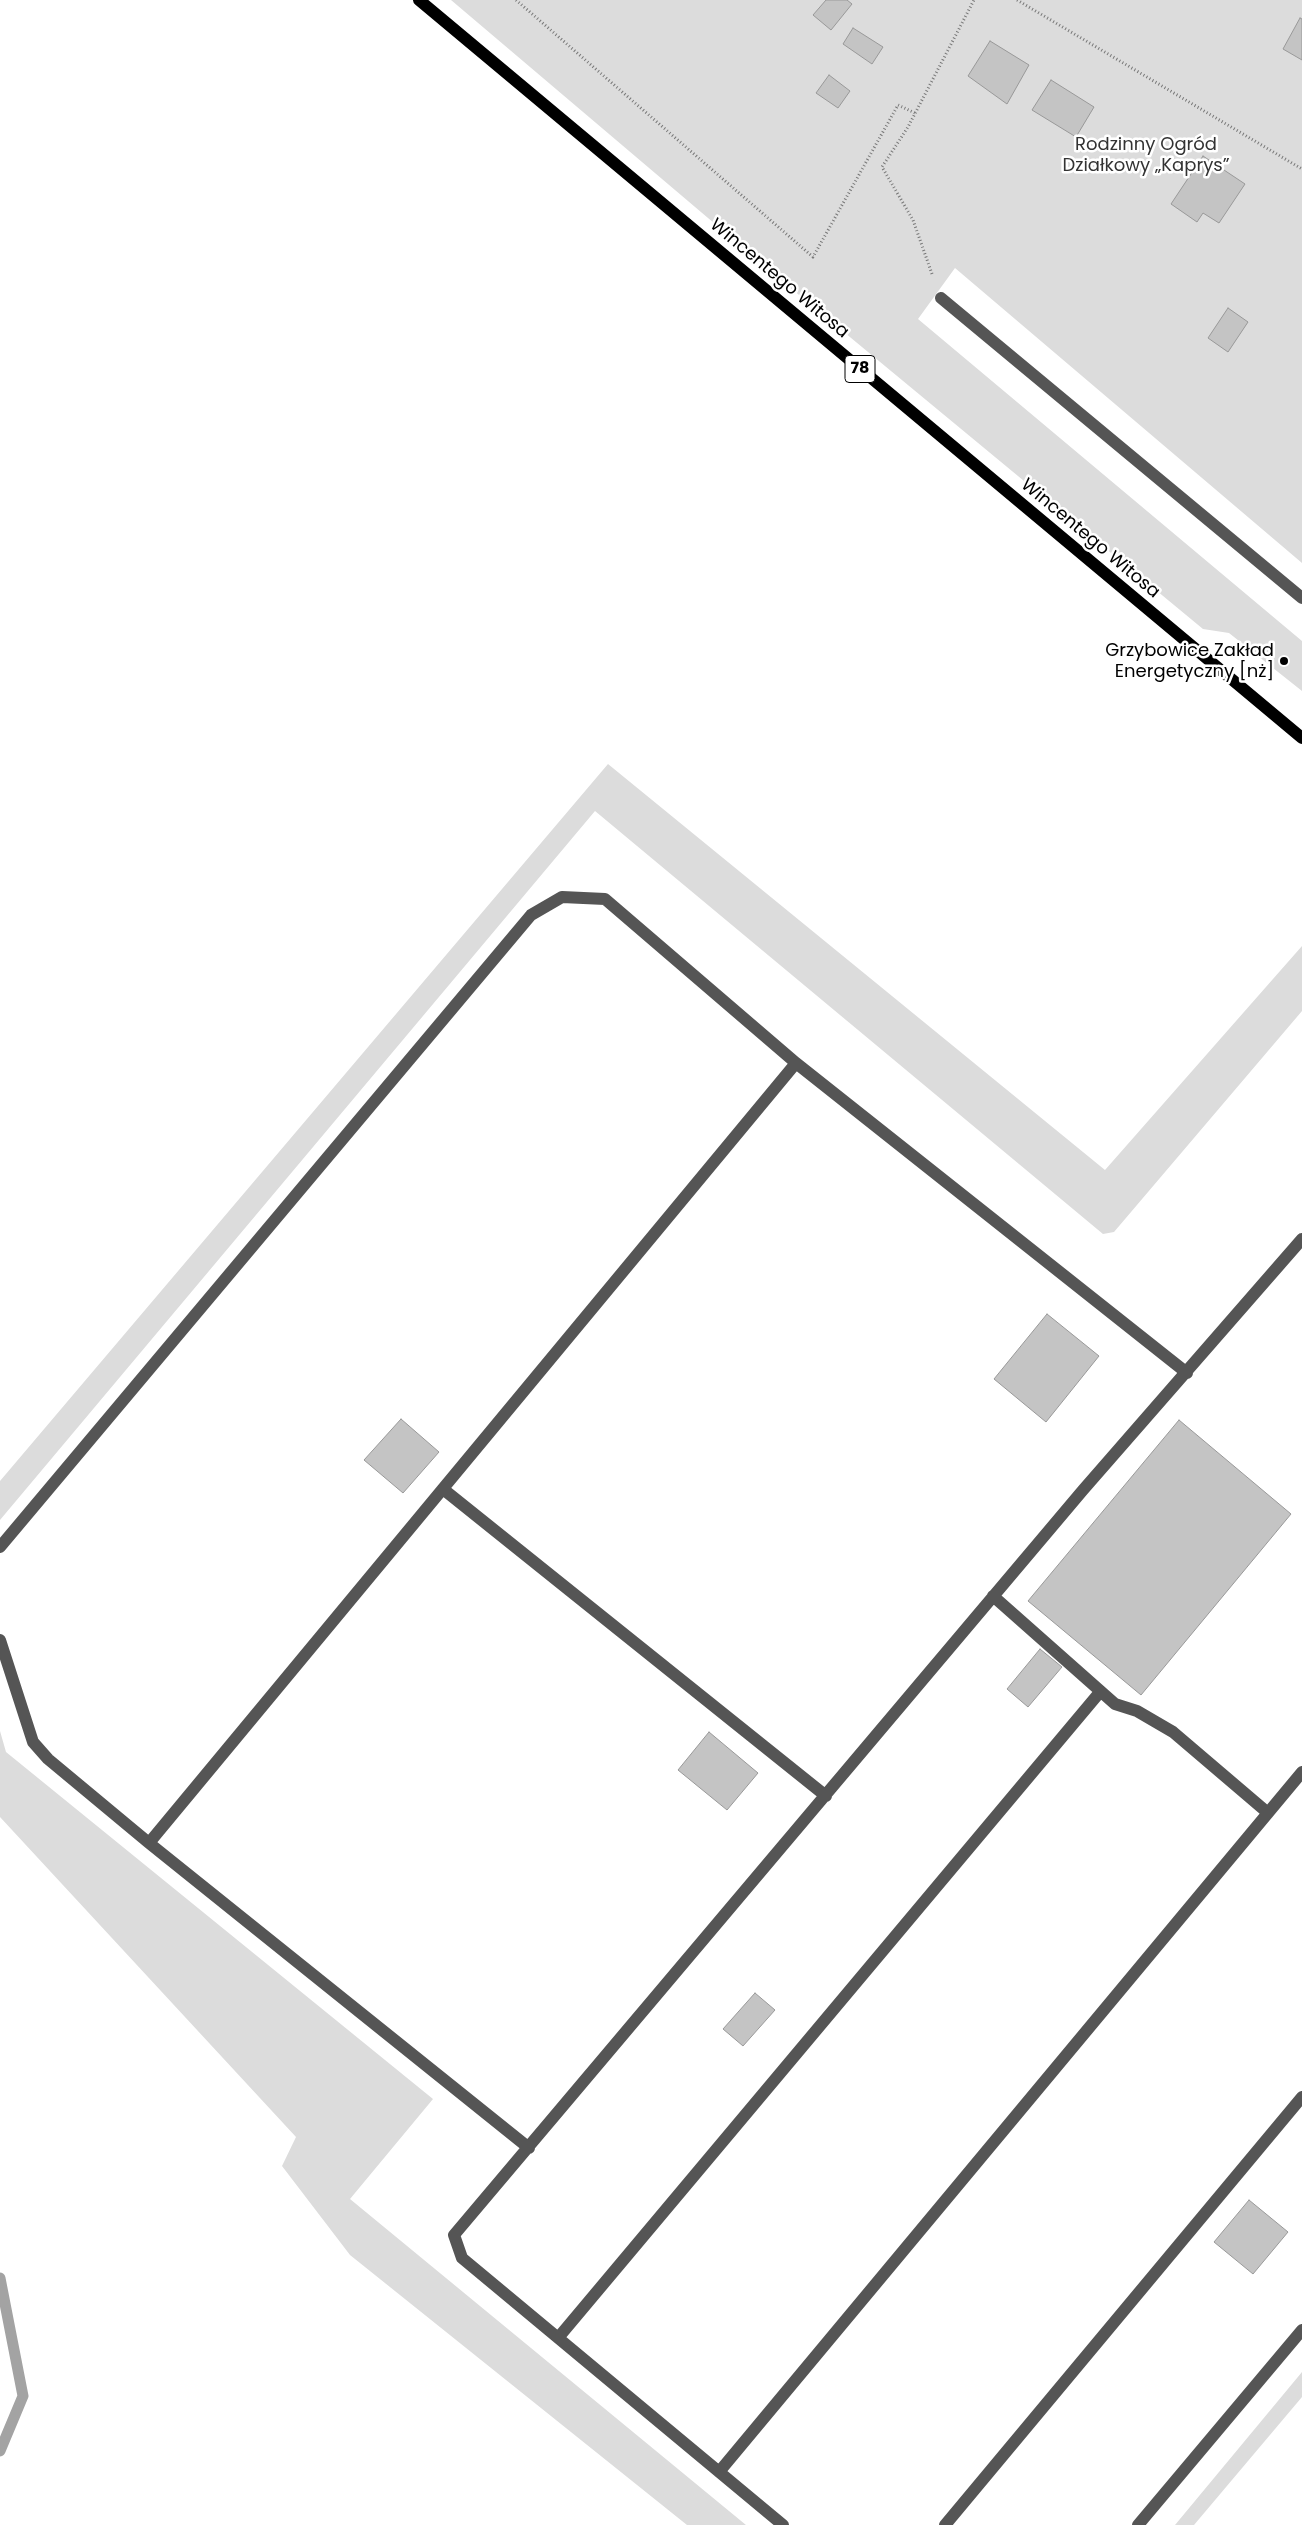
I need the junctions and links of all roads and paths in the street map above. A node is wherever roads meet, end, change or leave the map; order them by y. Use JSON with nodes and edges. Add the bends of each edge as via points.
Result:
{"nodes":[{"id":1,"x":418,"y":0,"type":"edge"},
{"id":2,"x":516,"y":0,"type":"edge"},
{"id":3,"x":974,"y":0,"type":"edge"},
{"id":4,"x":1018,"y":0,"type":"edge"},
{"id":5,"x":915,"y":113,"type":"junction"},
{"id":6,"x":1302,"y":169,"type":"edge"},
{"id":7,"x":941,"y":298,"type":"joint"},
{"id":8,"x":1302,"y":598,"type":"edge"},
{"id":9,"x":1302,"y":738,"type":"edge"},
{"id":10,"x":796,"y":1063,"type":"junction"},
{"id":11,"x":1302,"y":1239,"type":"edge"},
{"id":12,"x":1187,"y":1373,"type":"junction"},
{"id":13,"x":443,"y":1489,"type":"junction"},
{"id":14,"x":0,"y":1547,"type":"edge"},
{"id":15,"x":993,"y":1596,"type":"junction"},
{"id":16,"x":0,"y":1640,"type":"edge"},
{"id":17,"x":1100,"y":1692,"type":"junction"},
{"id":18,"x":1302,"y":1772,"type":"edge"},
{"id":19,"x":826,"y":1796,"type":"junction"},
{"id":20,"x":1268,"y":1812,"type":"junction"},
{"id":21,"x":149,"y":1843,"type":"junction"},
{"id":22,"x":1302,"y":2097,"type":"edge"},
{"id":23,"x":529,"y":2148,"type":"junction"},
{"id":24,"x":1302,"y":2330,"type":"edge"},
{"id":25,"x":558,"y":2338,"type":"junction"},
{"id":26,"x":719,"y":2472,"type":"junction"},
{"id":27,"x":783,"y":2525,"type":"edge"},
{"id":28,"x":945,"y":2525,"type":"edge"},
{"id":29,"x":1138,"y":2525,"type":"edge"}],
"edges":[{"from":1,"to":9,"type":"main road","name":"Wincentego Witosa","number":"78"},
{"from":2,"to":5,"type":"path","via":[[813,257],[898,105]]},
{"from":3,"to":5,"type":"path"},
{"from":4,"to":6,"type":"path"},
{"from":5,"to":7,"type":"path","via":[[882,167],[913,220]]},
{"from":7,"to":8,"type":"lane"},
{"from":10,"to":12,"type":"lane"},
{"from":10,"to":13,"type":"lane"},
{"from":10,"to":14,"type":"lane","via":[[605,899],[562,897],[532,915]]},
{"from":11,"to":12,"type":"lane"},
{"from":12,"to":15,"type":"lane"},
{"from":13,"to":19,"type":"lane"},
{"from":13,"to":21,"type":"lane"},
{"from":15,"to":17,"type":"lane"},
{"from":15,"to":19,"type":"lane"},
{"from":16,"to":21,"type":"lane","via":[[33,1742]]},
{"from":17,"to":20,"type":"lane","via":[[1115,1704],[1137,1711],[1173,1732]]},
{"from":17,"to":25,"type":"lane"},
{"from":18,"to":20,"type":"lane"},
{"from":19,"to":23,"type":"lane"},
{"from":20,"to":26,"type":"lane"},
{"from":21,"to":23,"type":"lane"},
{"from":22,"to":28,"type":"lane"},
{"from":23,"to":25,"type":"lane","via":[[454,2235],[462,2258]]},
{"from":24,"to":29,"type":"lane"},
{"from":25,"to":26,"type":"lane"},
{"from":26,"to":27,"type":"lane"}]}
